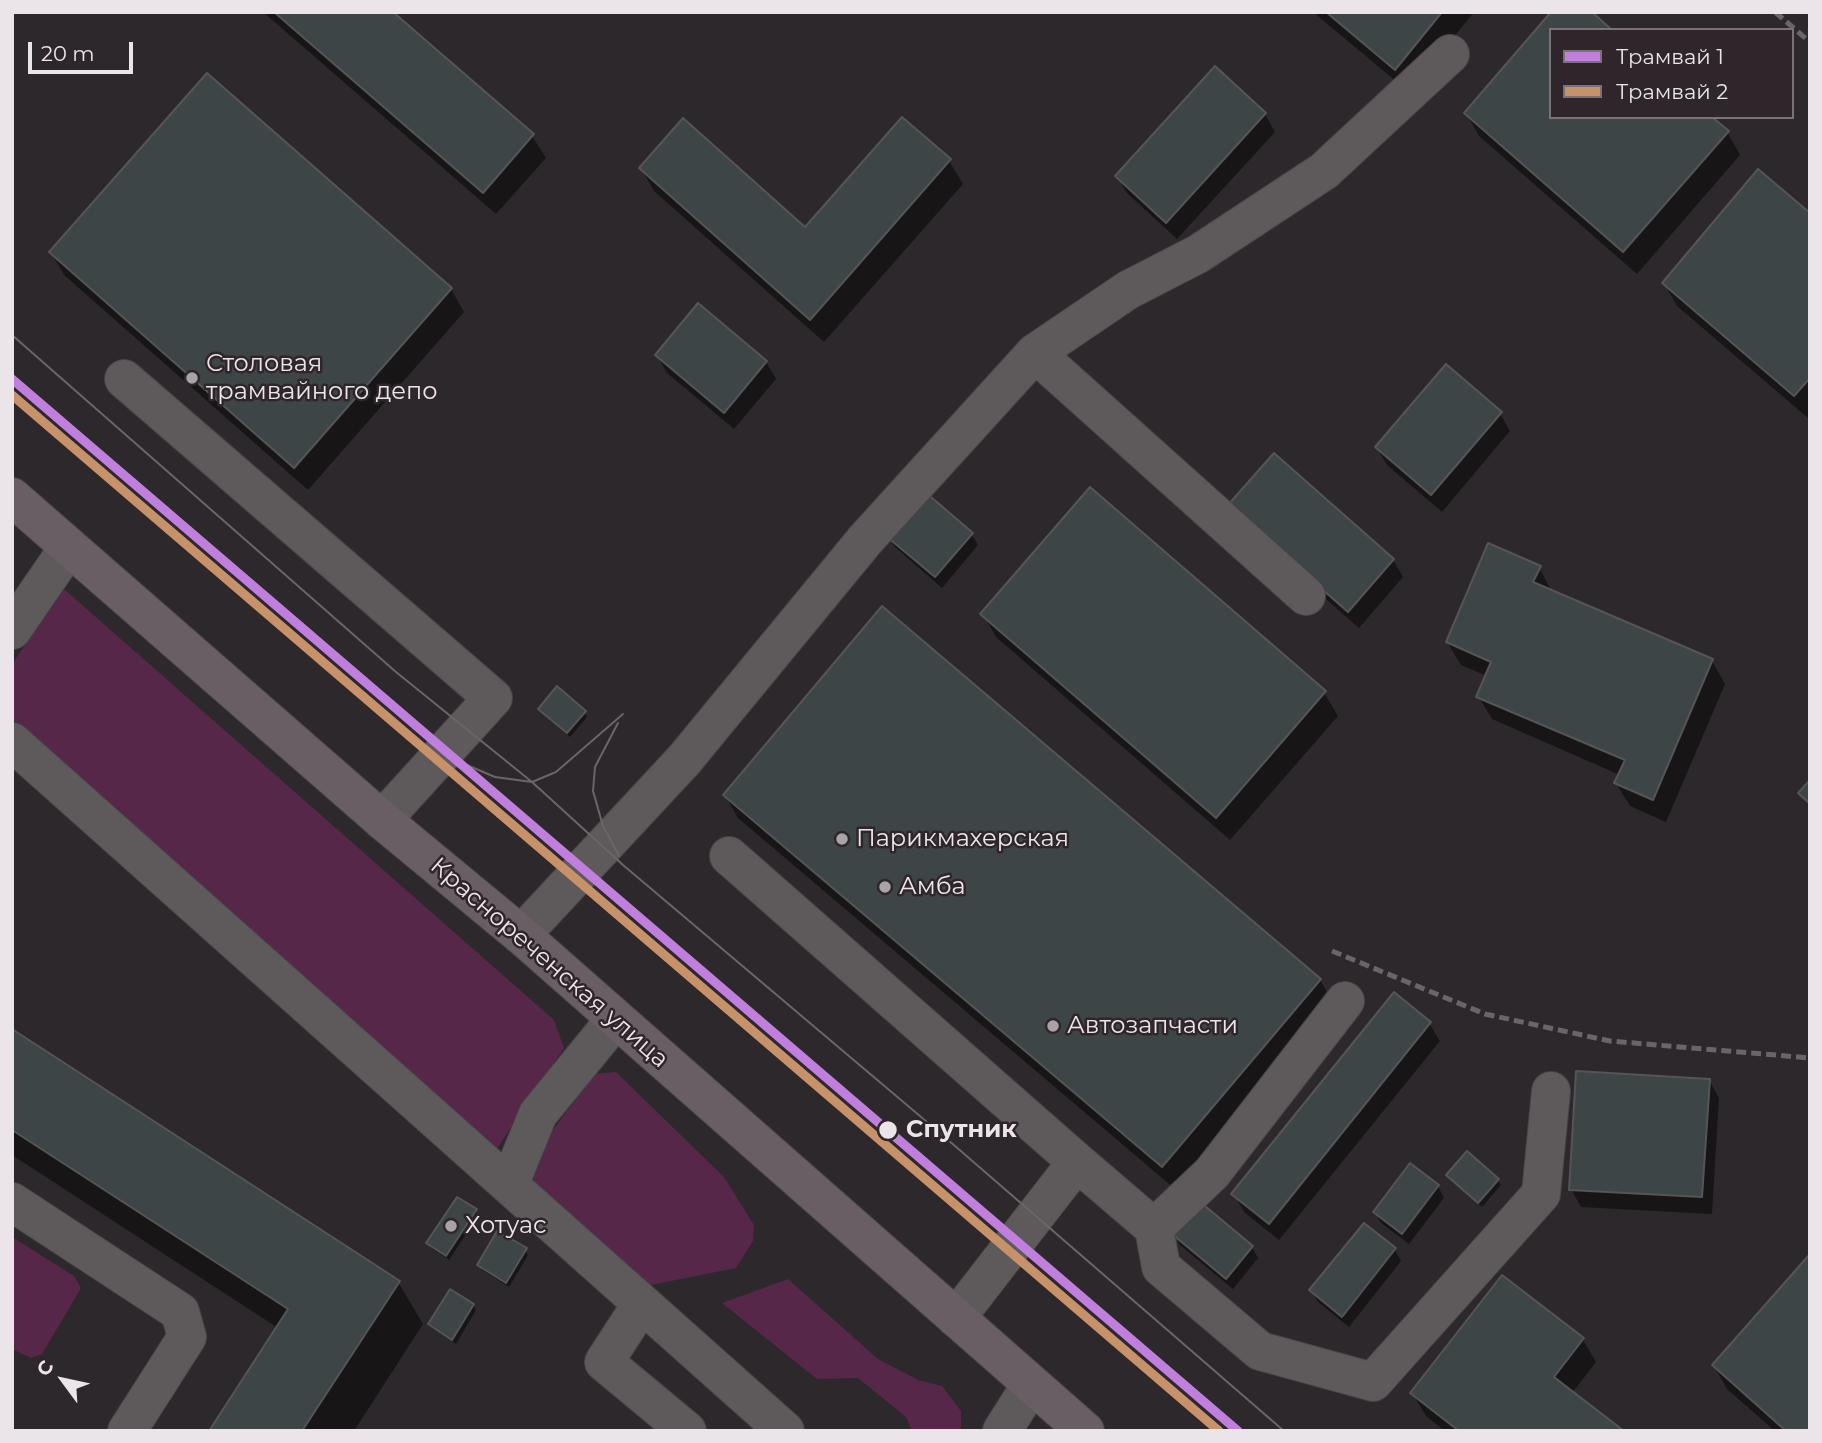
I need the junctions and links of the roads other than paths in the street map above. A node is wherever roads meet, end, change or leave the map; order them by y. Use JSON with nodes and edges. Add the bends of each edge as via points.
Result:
{"nodes":[{"id":1,"x":1450,"y":54,"type":"dead end"},
{"id":2,"x":1034,"y":354,"type":"junction"},
{"id":3,"x":124,"y":379,"type":"dead end"},
{"id":4,"x":12,"y":497,"type":"edge"},
{"id":5,"x":69,"y":547,"type":"junction"},
{"id":6,"x":1306,"y":596,"type":"dead end"},
{"id":7,"x":12,"y":630,"type":"edge"},
{"id":8,"x":12,"y":743,"type":"edge"},
{"id":9,"x":382,"y":820,"type":"junction"},
{"id":10,"x":729,"y":856,"type":"dead end"},
{"id":11,"x":521,"y":935,"type":"junction"},
{"id":12,"x":1345,"y":1001,"type":"dead end"},
{"id":13,"x":615,"y":1020,"type":"junction"},
{"id":14,"x":1551,"y":1091,"type":"dead end"},
{"id":15,"x":1077,"y":1162,"type":"junction"},
{"id":16,"x":509,"y":1185,"type":"junction"},
{"id":17,"x":12,"y":1202,"type":"edge"},
{"id":18,"x":1154,"y":1228,"type":"junction"},
{"id":19,"x":641,"y":1305,"type":"junction"},
{"id":20,"x":956,"y":1318,"type":"junction"},
{"id":21,"x":1031,"y":1385,"type":"junction"},
{"id":22,"x":127,"y":1431,"type":"edge"},
{"id":23,"x":687,"y":1431,"type":"edge"},
{"id":24,"x":785,"y":1431,"type":"edge"},
{"id":25,"x":1002,"y":1431,"type":"edge"},
{"id":26,"x":1085,"y":1431,"type":"edge"}],
"edges":[{"from":1,"to":2,"type":"street","via":[[1324,171],[1198,254],[1128,290]]},
{"from":2,"to":6,"type":"street"},
{"from":2,"to":11,"type":"street","via":[[865,540],[684,761]]},
{"from":3,"to":9,"type":"street","via":[[493,698]]},
{"from":4,"to":5,"type":"main road","name":"Краснореченская улица"},
{"from":5,"to":7,"type":"street"},
{"from":5,"to":9,"type":"main road","name":"Краснореченская улица"},
{"from":8,"to":16,"type":"street"},
{"from":9,"to":11,"type":"main road","name":"Краснореченская улица"},
{"from":10,"to":15,"type":"street"},
{"from":11,"to":13,"type":"main road","name":"Краснореченская улица"},
{"from":12,"to":18,"type":"street","via":[[1212,1173]]},
{"from":13,"to":16,"type":"street","via":[[538,1114]]},
{"from":13,"to":20,"type":"main road","name":"Краснореченская улица"},
{"from":14,"to":18,"type":"street","via":[[1541,1194],[1373,1382],[1260,1351],[1161,1267]]},
{"from":15,"to":18,"type":"street"},
{"from":15,"to":20,"type":"street"},
{"from":16,"to":19,"type":"street"},
{"from":17,"to":22,"type":"street","via":[[180,1312],[187,1337]]},
{"from":19,"to":23,"type":"street","via":[[604,1362]]},
{"from":19,"to":24,"type":"street"},
{"from":20,"to":21,"type":"main road","name":"Краснореченская улица"},
{"from":21,"to":25,"type":"street"},
{"from":21,"to":26,"type":"main road","name":"Краснореченская улица"}]}
